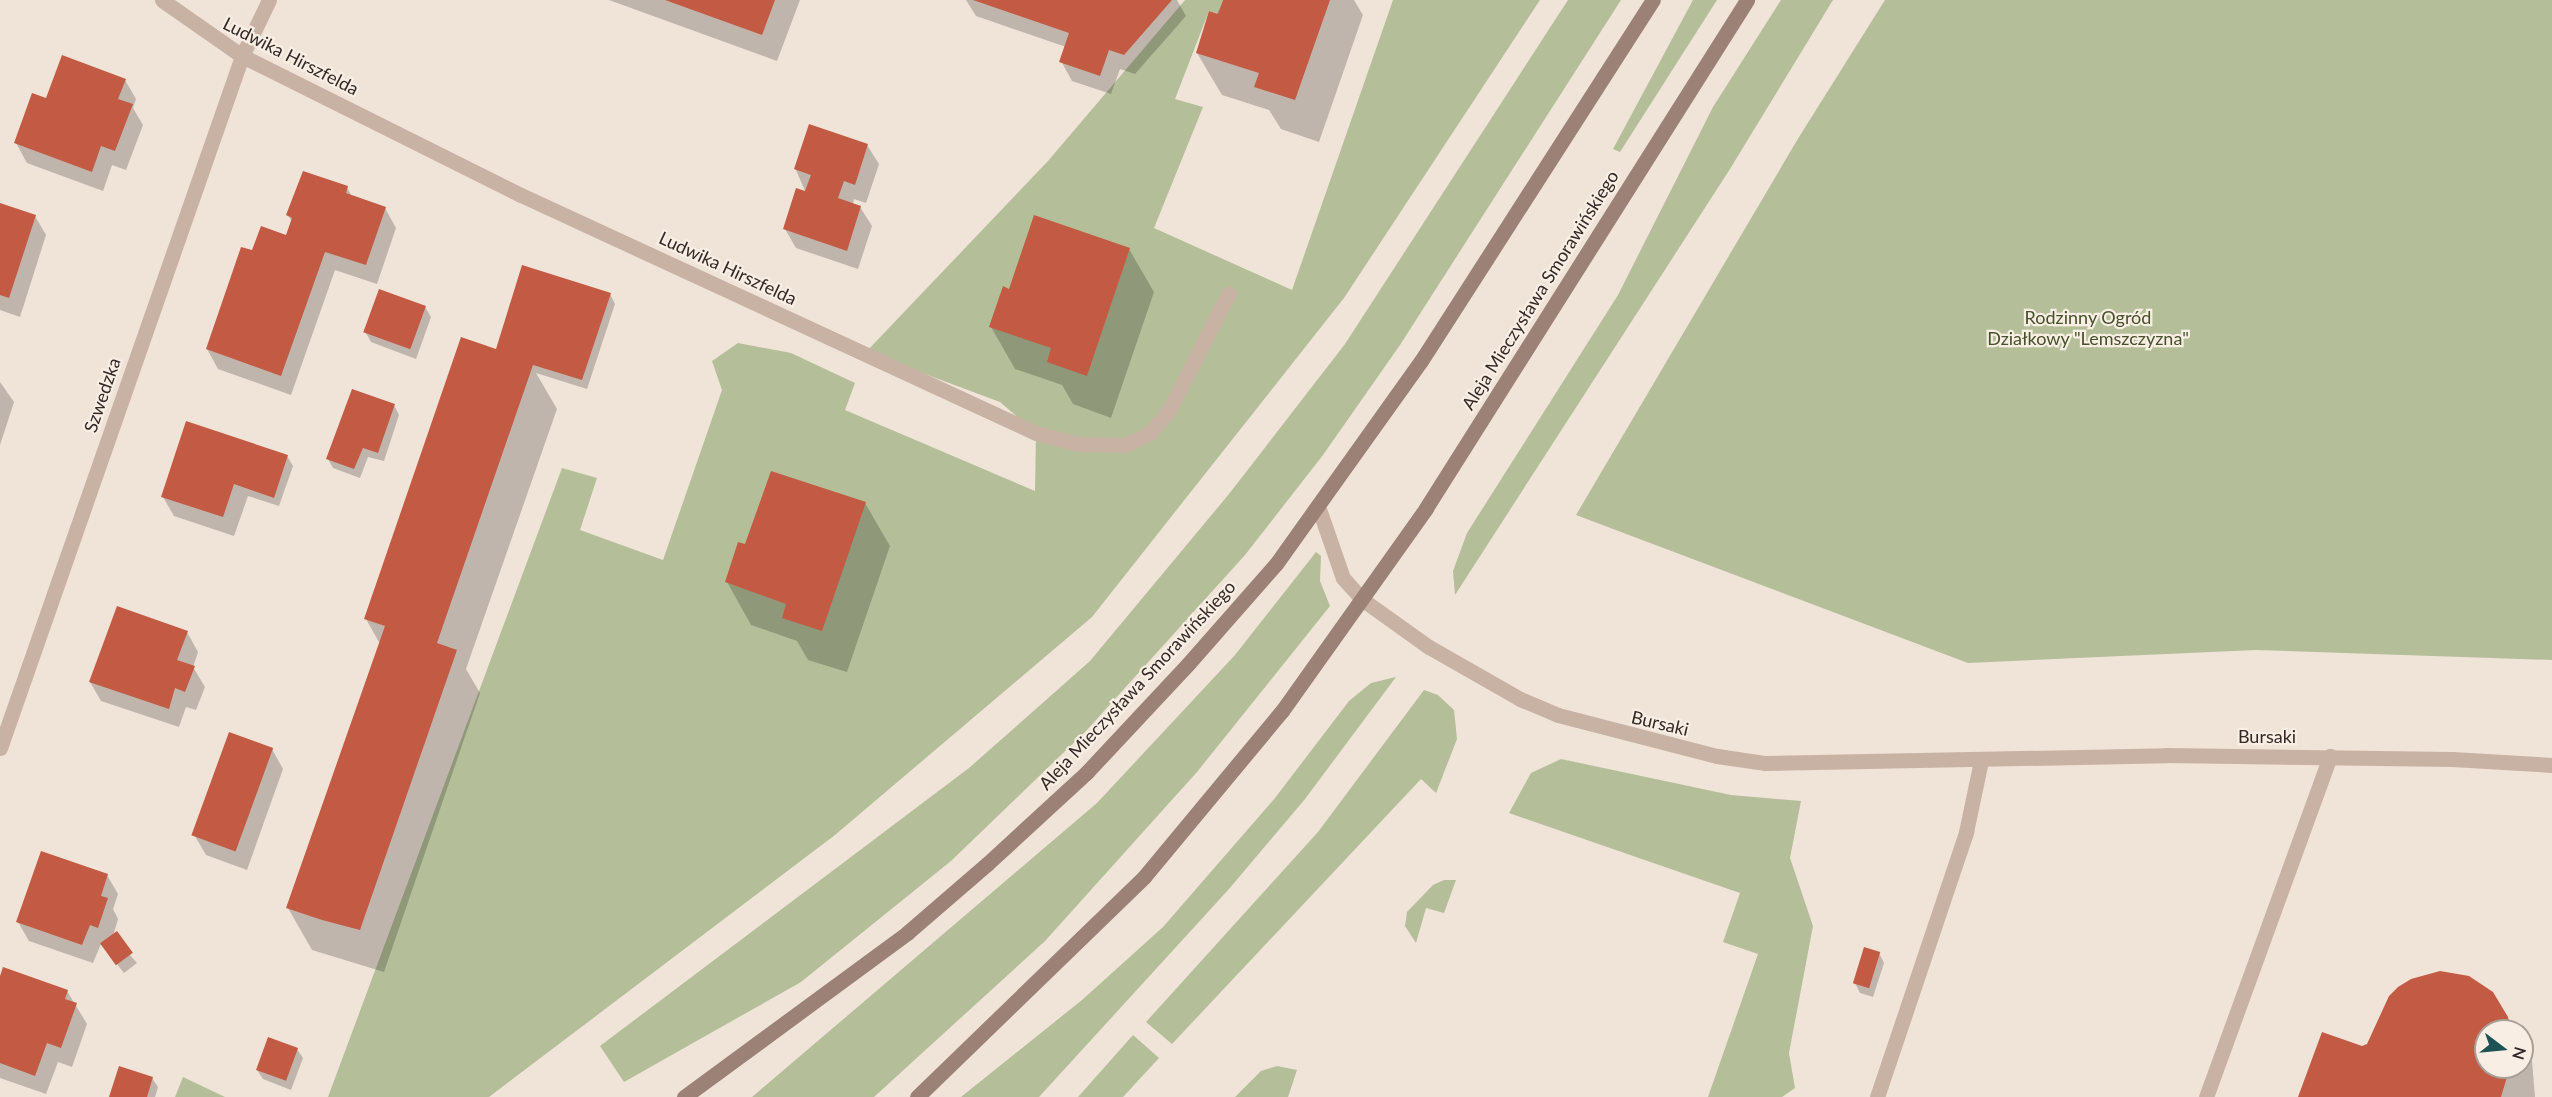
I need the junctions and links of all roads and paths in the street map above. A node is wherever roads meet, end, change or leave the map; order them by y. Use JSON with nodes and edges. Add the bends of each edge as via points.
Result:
{"nodes":[{"id":1,"x":162,"y":0,"type":"edge"},
{"id":2,"x":269,"y":0,"type":"edge"},
{"id":3,"x":1653,"y":0,"type":"edge"},
{"id":4,"x":1747,"y":0,"type":"edge"},
{"id":5,"x":242,"y":56,"type":"junction"},
{"id":6,"x":1229,"y":293,"type":"dead end"},
{"id":7,"x":1318,"y":506,"type":"junction"},
{"id":8,"x":1363,"y":600,"type":"junction"},
{"id":9,"x":0,"y":748,"type":"edge"},
{"id":10,"x":2330,"y":756,"type":"junction"},
{"id":11,"x":1981,"y":761,"type":"junction"},
{"id":12,"x":2552,"y":765,"type":"edge"},
{"id":13,"x":684,"y":1097,"type":"edge"},
{"id":14,"x":917,"y":1097,"type":"edge"},
{"id":15,"x":1877,"y":1097,"type":"edge"},
{"id":16,"x":2206,"y":1097,"type":"edge"}],
"edges":[{"from":1,"to":5,"type":"street","name":"Ludwika Hirszfelda"},
{"from":2,"to":5,"type":"street","name":"Szwedzka"},
{"from":3,"to":7,"type":"main road","name":"Aleja Mieczysława Smorawińskiego","via":[[1421,361]]},
{"from":4,"to":8,"type":"main road","name":"Aleja Mieczysława Smorawińskiego"},
{"from":5,"to":6,"type":"street","name":"Ludwika Hirszfelda","via":[[521,195],[1036,433],[1077,444],[1125,445],[1150,433],[1169,410]]},
{"from":5,"to":9,"type":"street","name":"Szwedzka"},
{"from":7,"to":8,"type":"street","via":[[1343,578]]},
{"from":7,"to":13,"type":"main road","name":"Aleja Mieczysława Smorawińskiego","via":[[1276,564],[1087,772],[907,933]]},
{"from":8,"to":11,"type":"street","name":"Bursaki","via":[[1429,647],[1520,699],[1606,730],[1765,764]]},
{"from":8,"to":14,"type":"main road","name":"Aleja Mieczysława Smorawińskiego","via":[[1282,711],[1144,877]]},
{"from":10,"to":11,"type":"street","name":"Bursaki","via":[[2166,755]]},
{"from":10,"to":12,"type":"street","name":"Bursaki"},
{"from":10,"to":16,"type":"street"},
{"from":11,"to":15,"type":"street","via":[[1966,832]]}]}
